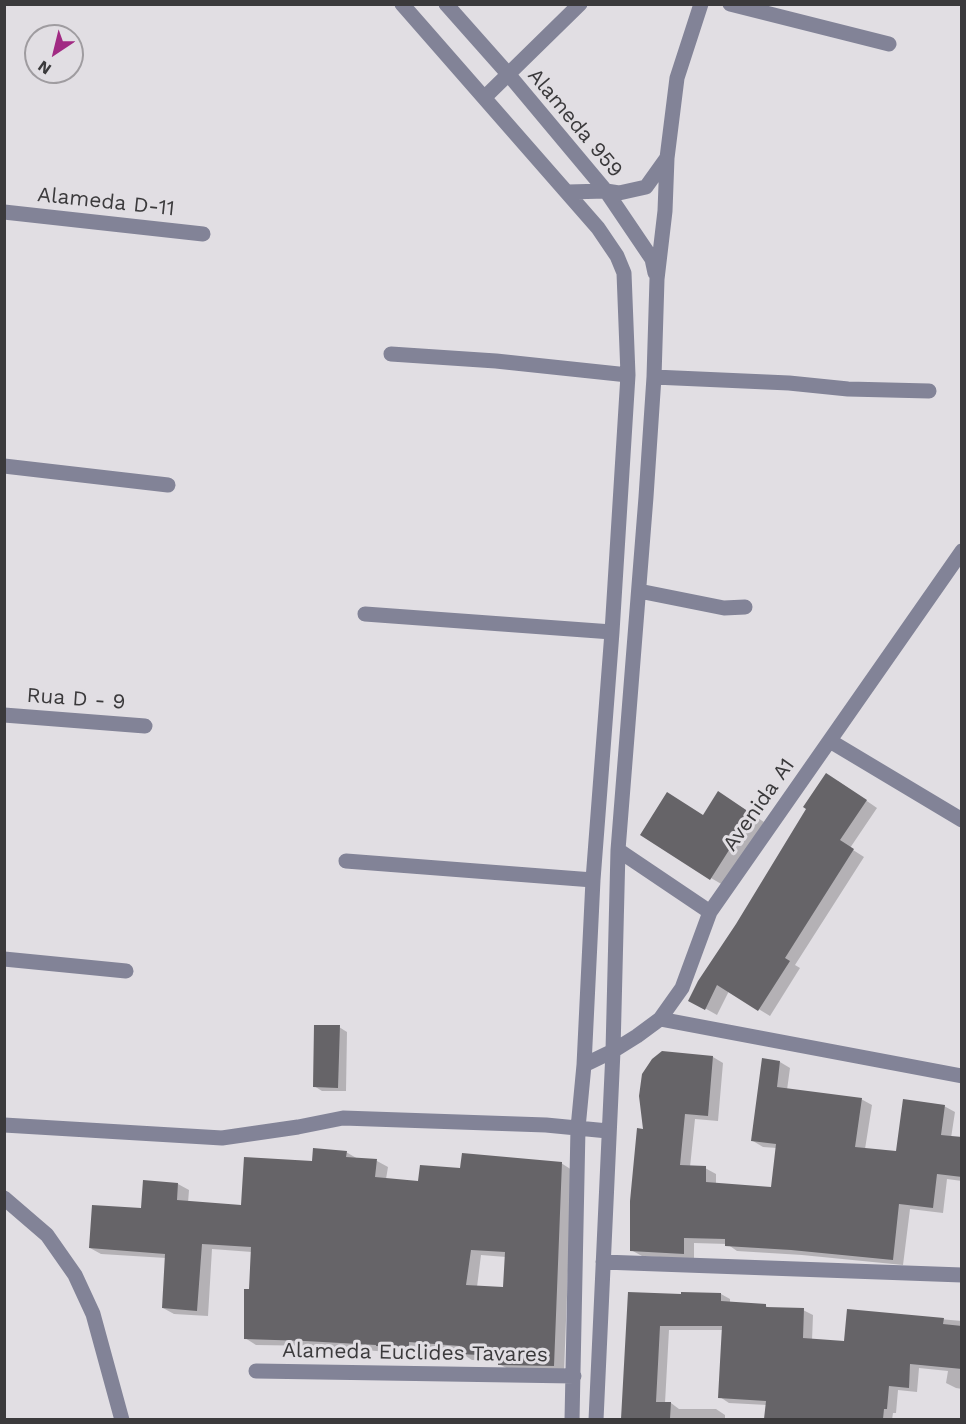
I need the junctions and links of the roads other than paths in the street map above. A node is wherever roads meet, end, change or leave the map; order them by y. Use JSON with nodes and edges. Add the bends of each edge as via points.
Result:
{"nodes":[{"id":1,"x":402,"y":4,"type":"edge"},
{"id":2,"x":446,"y":4,"type":"edge"},
{"id":3,"x":580,"y":4,"type":"edge"},
{"id":4,"x":701,"y":4,"type":"edge"},
{"id":5,"x":730,"y":4,"type":"edge"},
{"id":6,"x":889,"y":44,"type":"dead end"},
{"id":7,"x":509,"y":75,"type":"junction"},
{"id":8,"x":486,"y":98,"type":"junction"},
{"id":9,"x":667,"y":158,"type":"junction"},
{"id":10,"x":568,"y":192,"type":"junction"},
{"id":11,"x":606,"y":192,"type":"junction"},
{"id":12,"x":4,"y":212,"type":"edge"},
{"id":13,"x":203,"y":234,"type":"dead end"},
{"id":14,"x":657,"y":279,"type":"junction"},
{"id":15,"x":391,"y":354,"type":"dead end"},
{"id":16,"x":628,"y":375,"type":"junction"},
{"id":17,"x":654,"y":377,"type":"junction"},
{"id":18,"x":929,"y":391,"type":"dead end"},
{"id":19,"x":4,"y":466,"type":"edge"},
{"id":20,"x":168,"y":484,"type":"dead end"},
{"id":21,"x":962,"y":551,"type":"edge"},
{"id":22,"x":639,"y":591,"type":"junction"},
{"id":23,"x":745,"y":607,"type":"dead end"},
{"id":24,"x":365,"y":614,"type":"dead end"},
{"id":25,"x":612,"y":632,"type":"junction"},
{"id":26,"x":4,"y":715,"type":"edge"},
{"id":27,"x":145,"y":726,"type":"dead end"},
{"id":28,"x":830,"y":741,"type":"junction"},
{"id":29,"x":962,"y":820,"type":"edge"},
{"id":30,"x":618,"y":850,"type":"junction"},
{"id":31,"x":346,"y":861,"type":"dead end"},
{"id":32,"x":593,"y":880,"type":"junction"},
{"id":33,"x":710,"y":912,"type":"junction"},
{"id":34,"x":4,"y":959,"type":"edge"},
{"id":35,"x":126,"y":970,"type":"dead end"},
{"id":36,"x":660,"y":1018,"type":"junction"},
{"id":37,"x":612,"y":1052,"type":"junction"},
{"id":38,"x":584,"y":1065,"type":"junction"},
{"id":39,"x":962,"y":1076,"type":"edge"},
{"id":40,"x":4,"y":1125,"type":"edge"},
{"id":41,"x":578,"y":1128,"type":"junction"},
{"id":42,"x":608,"y":1131,"type":"junction"},
{"id":43,"x":4,"y":1198,"type":"edge"},
{"id":44,"x":603,"y":1262,"type":"junction"},
{"id":45,"x":962,"y":1275,"type":"edge"},
{"id":46,"x":256,"y":1371,"type":"dead end"},
{"id":47,"x":574,"y":1376,"type":"junction"},
{"id":48,"x":122,"y":1419,"type":"edge"},
{"id":49,"x":572,"y":1419,"type":"edge"},
{"id":50,"x":596,"y":1419,"type":"edge"}],
"edges":[{"from":1,"to":8,"type":"street"},
{"from":2,"to":7,"type":"street","name":"Alameda 959"},
{"from":3,"to":7,"type":"street"},
{"from":4,"to":9,"type":"street","via":[[677,78]]},
{"from":5,"to":6,"type":"street"},
{"from":7,"to":8,"type":"street"},
{"from":7,"to":11,"type":"street","name":"Alameda 959"},
{"from":8,"to":10,"type":"street"},
{"from":9,"to":11,"type":"street","via":[[646,187]]},
{"from":9,"to":14,"type":"street"},
{"from":10,"to":11,"type":"street"},
{"from":10,"to":16,"type":"street","via":[[598,228],[624,273]]},
{"from":11,"to":14,"type":"street","name":"Alameda 959","via":[[652,259]]},
{"from":12,"to":13,"type":"street","name":"Alameda D-11"},
{"from":14,"to":17,"type":"street"},
{"from":15,"to":16,"type":"street"},
{"from":16,"to":25,"type":"street"},
{"from":17,"to":18,"type":"street"},
{"from":17,"to":22,"type":"street"},
{"from":19,"to":20,"type":"street"},
{"from":21,"to":28,"type":"street","name":"Avenida A1"},
{"from":22,"to":23,"type":"street","via":[[724,608]]},
{"from":22,"to":30,"type":"street"},
{"from":24,"to":25,"type":"street"},
{"from":25,"to":32,"type":"street"},
{"from":26,"to":27,"type":"street","name":"Rua D - 9"},
{"from":28,"to":29,"type":"street"},
{"from":28,"to":33,"type":"street","name":"Avenida A1"},
{"from":30,"to":33,"type":"street"},
{"from":30,"to":37,"type":"street"},
{"from":31,"to":32,"type":"street"},
{"from":32,"to":38,"type":"street"},
{"from":33,"to":36,"type":"street","name":"Avenida A1","via":[[682,988]]},
{"from":34,"to":35,"type":"street"},
{"from":36,"to":37,"type":"street","name":"Avenida A1"},
{"from":36,"to":39,"type":"street"},
{"from":37,"to":38,"type":"street","name":"Avenida A1"},
{"from":37,"to":42,"type":"street"},
{"from":38,"to":41,"type":"street"},
{"from":40,"to":41,"type":"street","via":[[222,1137],[343,1118]]},
{"from":41,"to":42,"type":"street"},
{"from":41,"to":47,"type":"street"},
{"from":42,"to":44,"type":"street"},
{"from":43,"to":48,"type":"street","via":[[47,1235],[75,1275],[93,1314]]},
{"from":44,"to":45,"type":"street"},
{"from":44,"to":50,"type":"street"},
{"from":46,"to":47,"type":"street","name":"Alameda Euclides Tavares"},
{"from":47,"to":49,"type":"street"}]}
